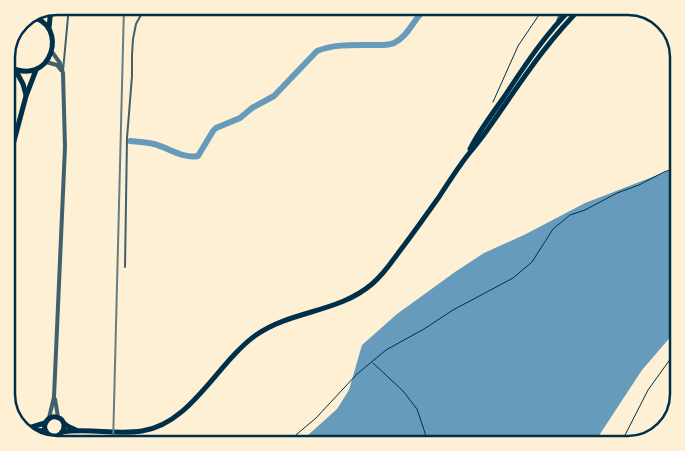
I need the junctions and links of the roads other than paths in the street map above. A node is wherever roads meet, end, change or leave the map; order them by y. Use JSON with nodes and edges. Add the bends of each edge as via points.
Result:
{"nodes":[{"id":1,"x":68,"y":15,"type":"edge"},
{"id":2,"x":141,"y":15,"type":"edge"},
{"id":3,"x":560,"y":15,"type":"edge"},
{"id":4,"x":564,"y":15,"type":"edge"},
{"id":5,"x":569,"y":15,"type":"edge"},
{"id":6,"x":574,"y":15,"type":"edge"},
{"id":7,"x":50,"y":16,"type":"edge"},
{"id":8,"x":38,"y":20,"type":"edge"},
{"id":9,"x":556,"y":24,"type":"junction"},
{"id":10,"x":49,"y":28,"type":"junction"},
{"id":11,"x":52,"y":52,"type":"junction"},
{"id":12,"x":46,"y":62,"type":"junction"},
{"id":13,"x":36,"y":70,"type":"junction"},
{"id":14,"x":16,"y":71,"type":"joint"},
{"id":15,"x":63,"y":73,"type":"junction"},
{"id":16,"x":516,"y":88,"type":"junction"},
{"id":17,"x":26,"y":96,"type":"junction"},
{"id":18,"x":15,"y":137,"type":"edge"},
{"id":19,"x":467,"y":156,"type":"junction"},
{"id":20,"x":125,"y":267,"type":"dead end"},
{"id":21,"x":54,"y":397,"type":"junction"},
{"id":22,"x":58,"y":417,"type":"junction"},
{"id":23,"x":47,"y":420,"type":"junction"},
{"id":24,"x":64,"y":424,"type":"junction"},
{"id":25,"x":31,"y":427,"type":"edge"},
{"id":26,"x":76,"y":430,"type":"junction"},
{"id":27,"x":37,"y":431,"type":"edge"},
{"id":28,"x":62,"y":432,"type":"junction"},
{"id":29,"x":48,"y":433,"type":"junction"},
{"id":30,"x":57,"y":436,"type":"joint"}],
"edges":[{"from":1,"to":15,"type":"lane"},
{"from":2,"to":20,"type":"lane","via":[[132,47]]},
{"from":3,"to":9,"type":"street"},
{"from":4,"to":9,"type":"main road"},
{"from":5,"to":16,"type":"main road"},
{"from":6,"to":16,"type":"main road"},
{"from":7,"to":10,"type":"main road"},
{"from":8,"to":10,"type":"main road"},
{"from":9,"to":19,"type":"main road","via":[[515,80]]},
{"from":10,"to":11,"type":"main road"},
{"from":11,"to":12,"type":"main road"},
{"from":11,"to":15,"type":"street"},
{"from":12,"to":13,"type":"main road"},
{"from":12,"to":15,"type":"street","via":[[57,65]]},
{"from":13,"to":14,"type":"main road"},
{"from":13,"to":17,"type":"main road"},
{"from":14,"to":17,"type":"main road","via":[[24,84]]},
{"from":15,"to":21,"type":"street","via":[[65,147]]},
{"from":16,"to":19,"type":"main road"},
{"from":17,"to":18,"type":"main road"},
{"from":19,"to":26,"type":"main road","via":[[383,274],[360,294],[259,333],[234,354],[187,408],[172,420],[142,431]]},
{"from":21,"to":22,"type":"street"},
{"from":21,"to":23,"type":"street"},
{"from":22,"to":23,"type":"main road"},
{"from":22,"to":24,"type":"main road"},
{"from":23,"to":25,"type":"main road"},
{"from":23,"to":29,"type":"main road","via":[[44,427]]},
{"from":24,"to":26,"type":"main road"},
{"from":24,"to":28,"type":"main road"},
{"from":26,"to":28,"type":"main road"},
{"from":27,"to":29,"type":"main road"},
{"from":28,"to":30,"type":"main road"},
{"from":29,"to":30,"type":"main road"}]}
